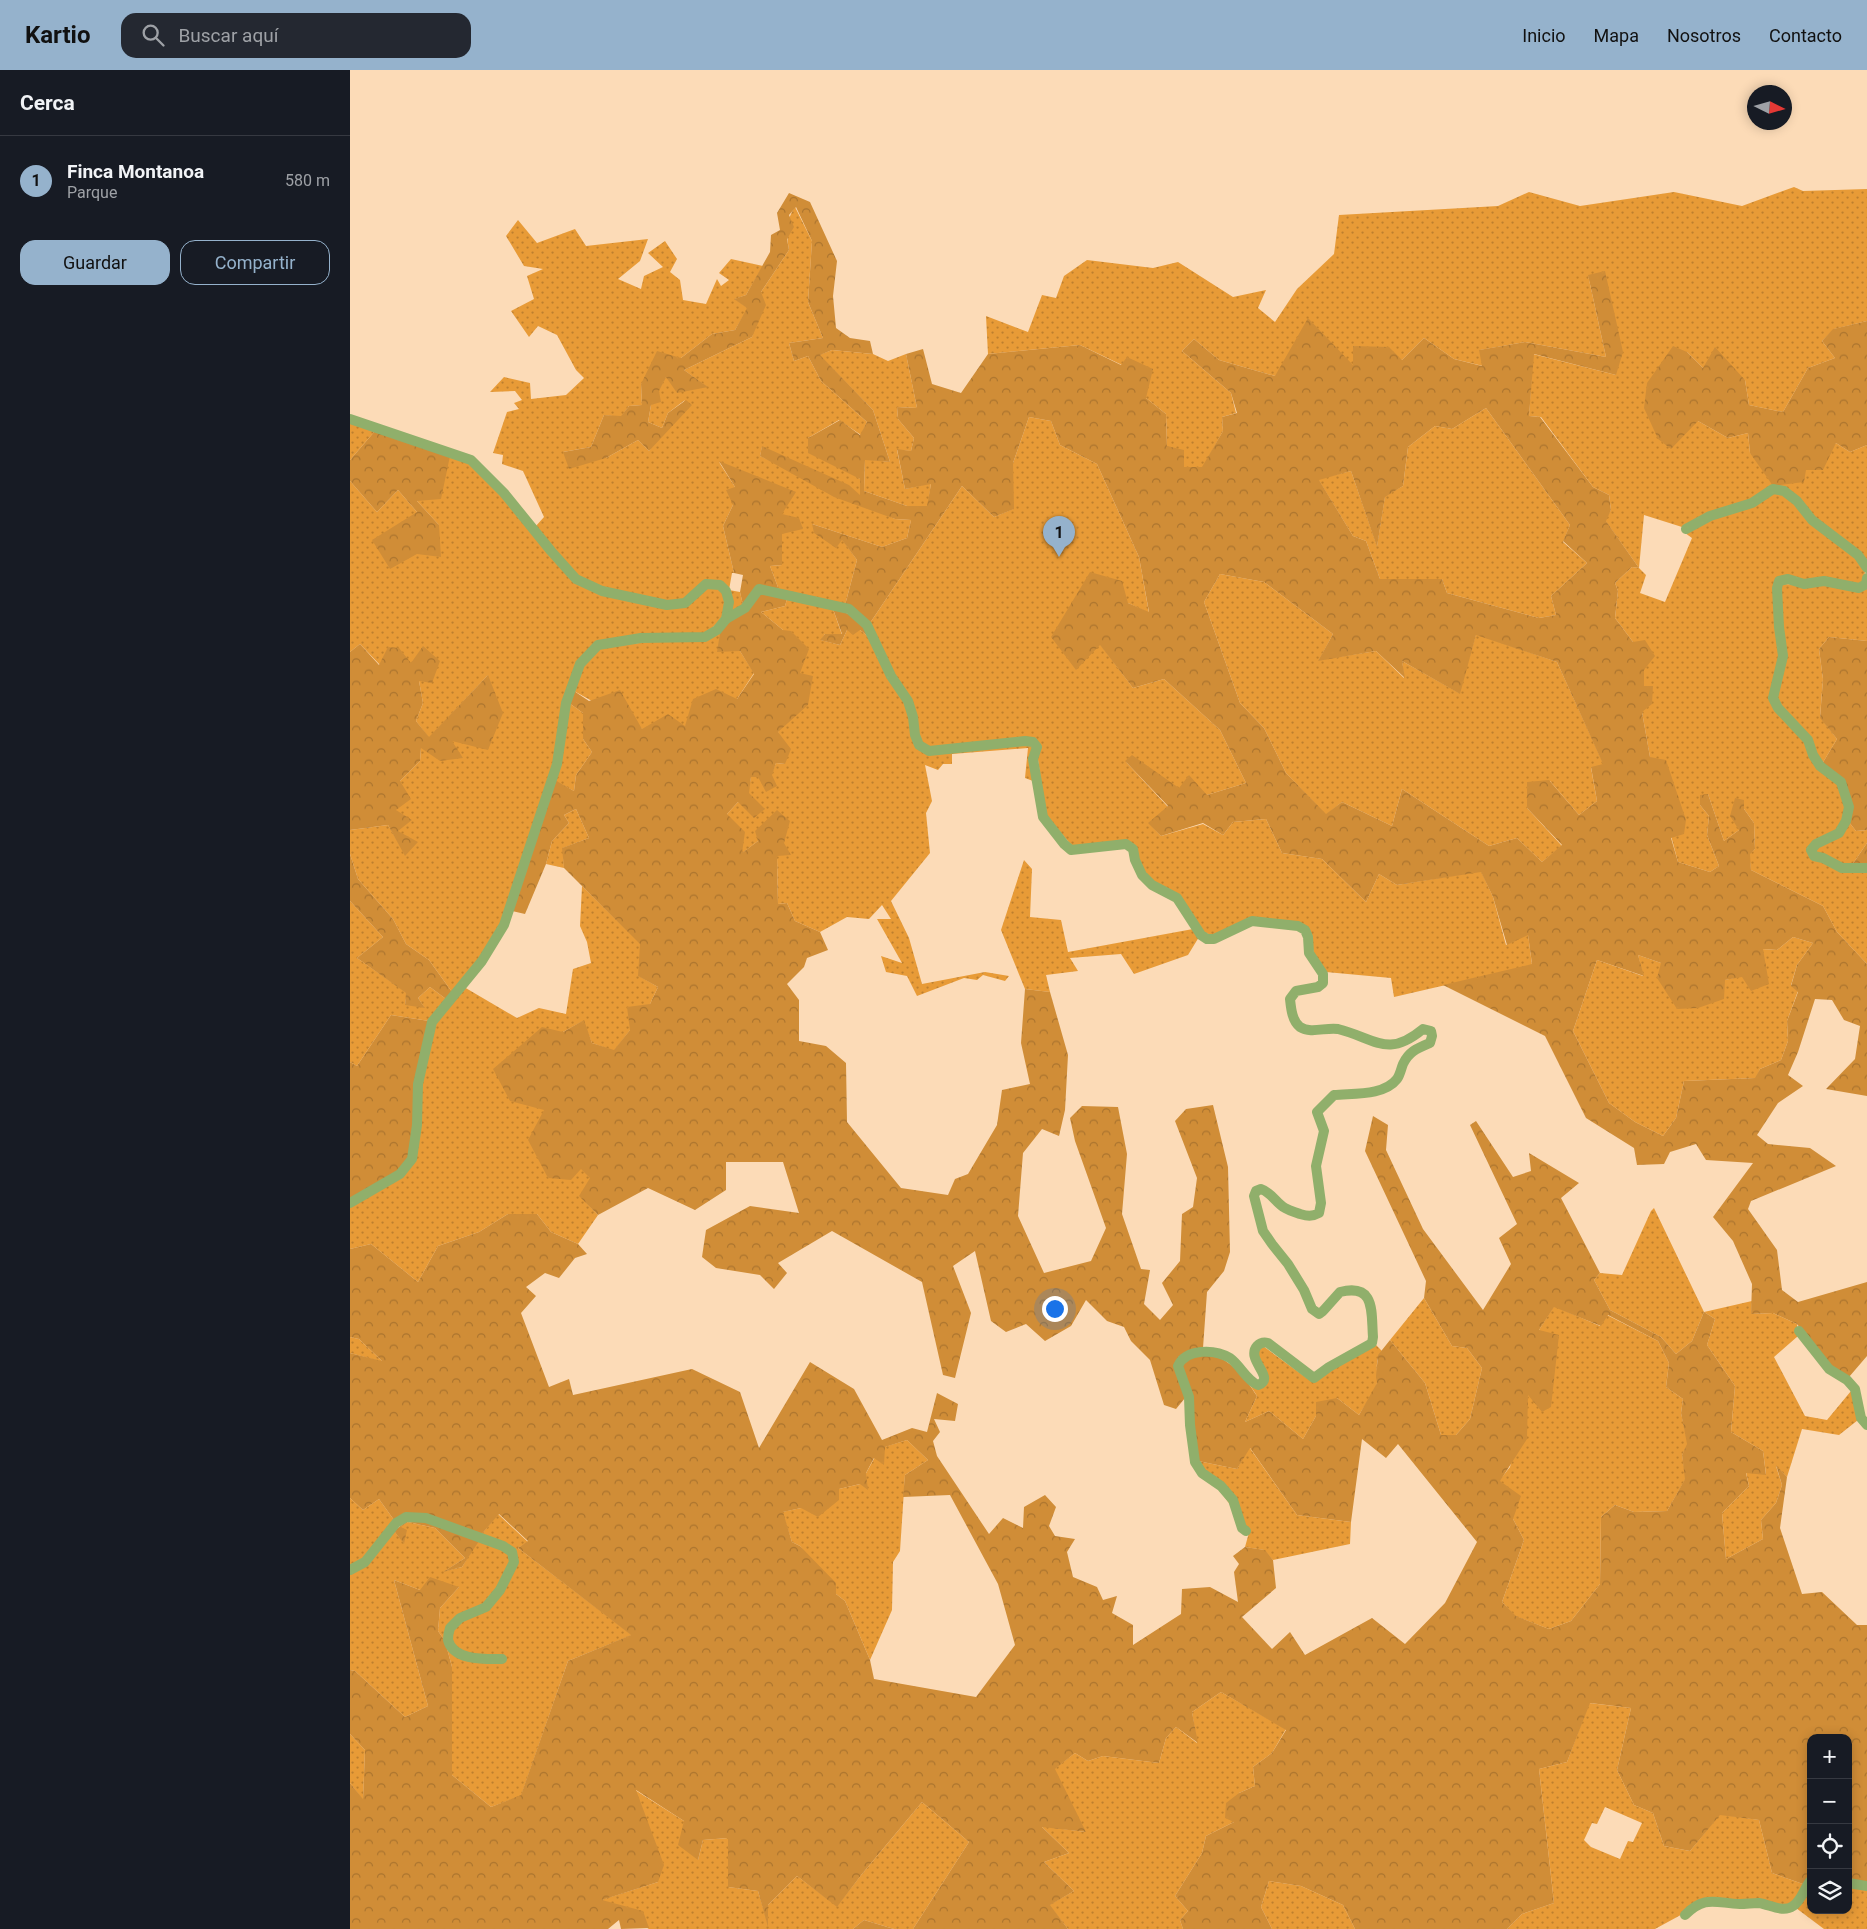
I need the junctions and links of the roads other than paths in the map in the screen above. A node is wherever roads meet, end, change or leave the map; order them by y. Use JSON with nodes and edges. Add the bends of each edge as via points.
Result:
{"nodes":[{"id":1,"x":350,"y":419,"type":"edge"},
{"id":2,"x":1686,"y":529,"type":"dead end"},
{"id":3,"x":1867,"y":568,"type":"edge"},
{"id":4,"x":1867,"y":578,"type":"edge"},
{"id":5,"x":726,"y":619,"type":"junction"},
{"id":6,"x":1867,"y":868,"type":"edge"},
{"id":7,"x":350,"y":1204,"type":"edge"},
{"id":8,"x":1799,"y":1331,"type":"dead end"},
{"id":9,"x":1867,"y":1425,"type":"edge"},
{"id":10,"x":1246,"y":1531,"type":"dead end"},
{"id":11,"x":350,"y":1570,"type":"edge"},
{"id":12,"x":502,"y":1659,"type":"dead end"},
{"id":13,"x":1852,"y":1884,"type":"edge"},
{"id":14,"x":1807,"y":1885,"type":"edge"},
{"id":15,"x":1867,"y":1886,"type":"edge"},
{"id":16,"x":1686,"y":1914,"type":"dead end"}],
"edges":[{"from":1,"to":5,"type":"street","via":[[471,460],[504,493],[576,579],[602,591],[668,605],[685,603],[706,584],[720,585],[729,602]]},
{"from":2,"to":3,"type":"street","via":[[1710,516],[1752,503],[1773,489],[1784,491],[1812,520],[1858,555]]},
{"from":4,"to":6,"type":"street","via":[[1866,584],[1859,588],[1824,581],[1804,584],[1788,578],[1780,581],[1777,588],[1783,656],[1773,698],[1778,708],[1808,740],[1820,766],[1841,782],[1846,792],[1849,807],[1846,822],[1839,833],[1816,844],[1811,850],[1814,856],[1842,868]]},
{"from":5,"to":7,"type":"street","via":[[706,637],[641,638],[598,645],[580,664],[566,703],[557,764],[504,925],[482,961],[432,1022],[418,1084],[412,1159],[400,1174]]},
{"from":5,"to":10,"type":"street","via":[[745,608],[759,589],[850,610],[867,625],[891,676],[908,701],[919,745],[929,751],[1033,742],[1043,817],[1071,850],[1126,844],[1134,849],[1142,875],[1152,885],[1177,898],[1207,939],[1214,939],[1252,921],[1298,926],[1305,930],[1309,953],[1323,974],[1323,983],[1296,991],[1290,999],[1292,1015],[1299,1027],[1337,1029],[1374,1043],[1392,1045],[1410,1040],[1423,1030],[1431,1031],[1430,1043],[1410,1052],[1398,1078],[1391,1084],[1383,1089],[1334,1095],[1317,1112],[1324,1135],[1316,1166],[1322,1203],[1319,1213],[1307,1216],[1290,1211],[1266,1190],[1256,1191],[1254,1196],[1263,1230],[1288,1264],[1312,1309],[1319,1314],[1340,1292],[1356,1290],[1369,1298],[1372,1343],[1314,1378],[1268,1343],[1262,1342],[1254,1353],[1265,1380],[1258,1385],[1232,1360],[1222,1355],[1188,1354],[1178,1366],[1188,1397],[1195,1462],[1233,1500],[1242,1528]]},
{"from":8,"to":9,"type":"street","via":[[1829,1370],[1847,1380],[1854,1389],[1861,1418]]},
{"from":11,"to":12,"type":"street","via":[[365,1562],[396,1523],[406,1517],[426,1518],[503,1546],[512,1552],[514,1562],[500,1590],[486,1607],[460,1618],[450,1628],[448,1640],[456,1652],[472,1658]]},
{"from":13,"to":15,"type":"street"},
{"from":14,"to":16,"type":"street","via":[[1800,1898],[1786,1910],[1759,1903],[1703,1901]]}]}
